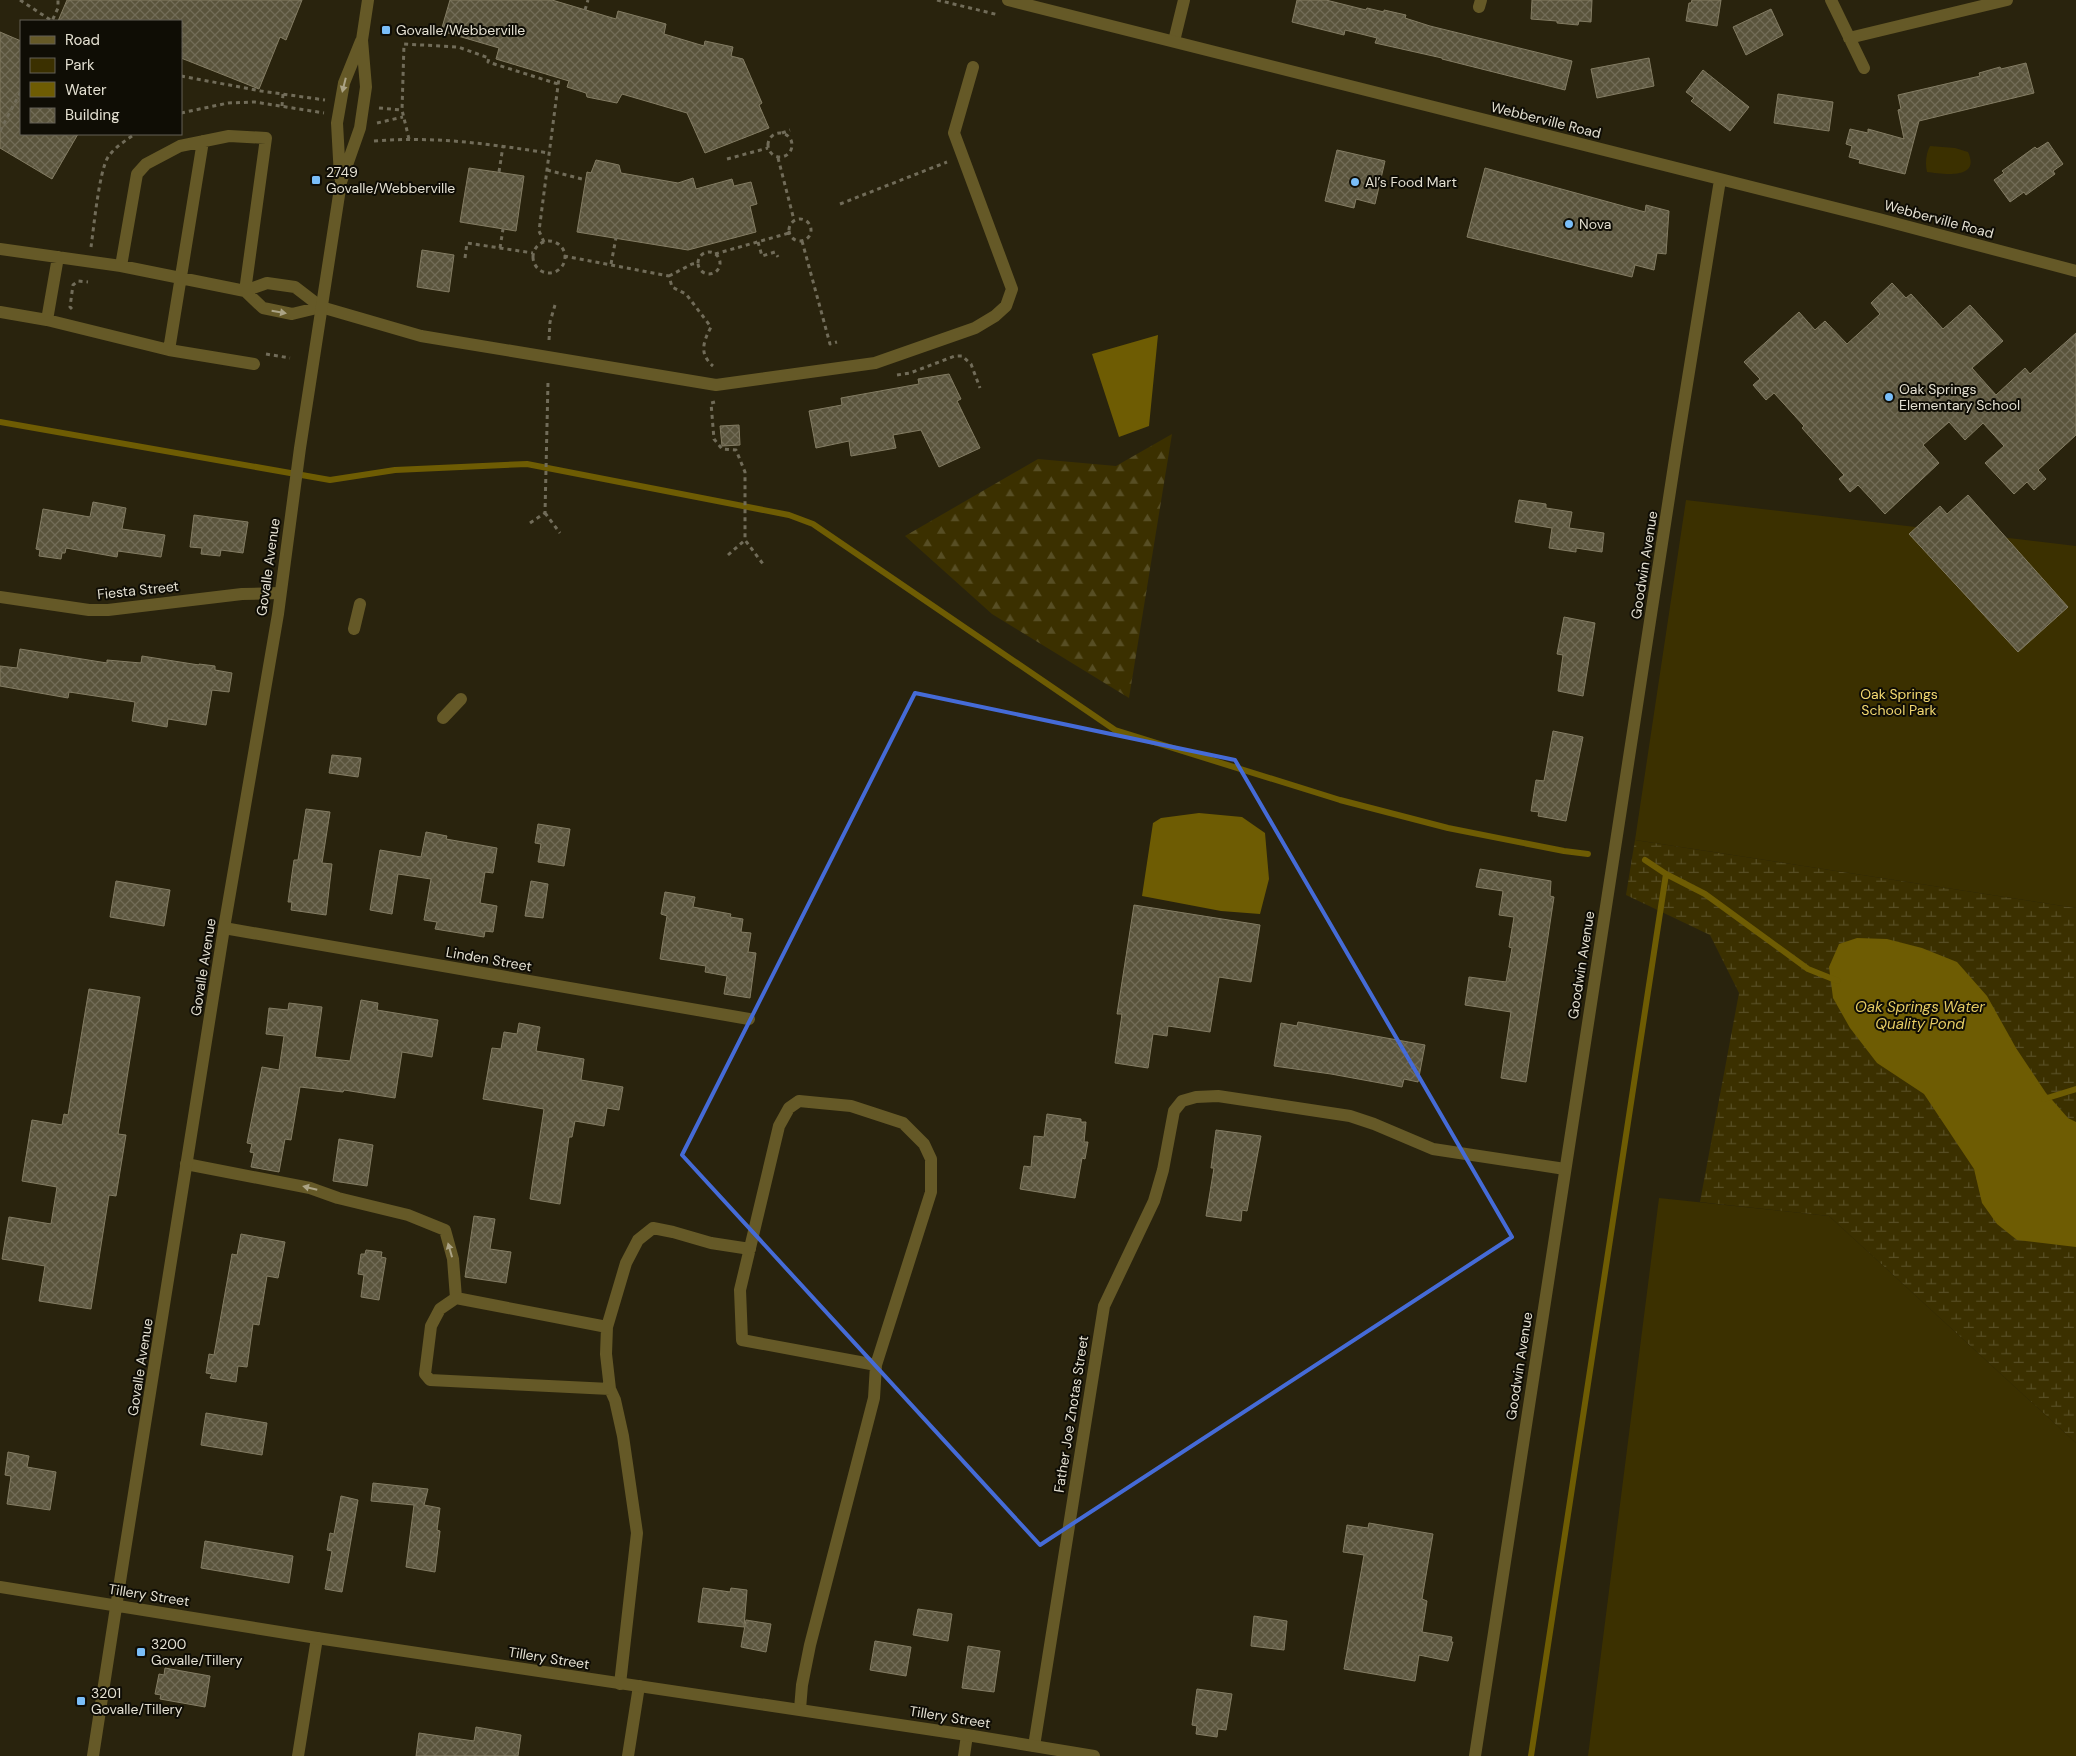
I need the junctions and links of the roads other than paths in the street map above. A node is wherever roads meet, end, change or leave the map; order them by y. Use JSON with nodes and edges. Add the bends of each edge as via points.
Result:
{"nodes":[{"id":1,"x":368,"y":0,"type":"edge"},
{"id":2,"x":1008,"y":0,"type":"edge"},
{"id":3,"x":1184,"y":0,"type":"edge"},
{"id":4,"x":1831,"y":0,"type":"edge"},
{"id":5,"x":2007,"y":0,"type":"edge"},
{"id":6,"x":1849,"y":38,"type":"junction"},
{"id":7,"x":362,"y":40,"type":"junction"},
{"id":8,"x":1174,"y":41,"type":"junction"},
{"id":9,"x":973,"y":67,"type":"dead end"},
{"id":10,"x":1864,"y":68,"type":"dead end"},
{"id":11,"x":203,"y":141,"type":"junction"},
{"id":12,"x":1720,"y":180,"type":"junction"},
{"id":13,"x":341,"y":182,"type":"junction"},
{"id":14,"x":0,"y":249,"type":"edge"},
{"id":15,"x":58,"y":257,"type":"junction"},
{"id":16,"x":121,"y":266,"type":"junction"},
{"id":17,"x":2076,"y":271,"type":"edge"},
{"id":18,"x":181,"y":278,"type":"junction"},
{"id":19,"x":244,"y":291,"type":"junction"},
{"id":20,"x":321,"y":307,"type":"junction"},
{"id":21,"x":0,"y":312,"type":"edge"},
{"id":22,"x":47,"y":320,"type":"junction"},
{"id":23,"x":169,"y":350,"type":"junction"},
{"id":24,"x":254,"y":364,"type":"dead end"},
{"id":25,"x":280,"y":593,"type":"junction"},
{"id":26,"x":0,"y":597,"type":"edge"},
{"id":27,"x":360,"y":604,"type":"dead end"},
{"id":28,"x":354,"y":629,"type":"dead end"},
{"id":29,"x":461,"y":699,"type":"dead end"},
{"id":30,"x":443,"y":718,"type":"dead end"},
{"id":31,"x":224,"y":928,"type":"junction"},
{"id":32,"x":749,"y":1019,"type":"dead end"},
{"id":33,"x":186,"y":1164,"type":"junction"},
{"id":34,"x":1565,"y":1169,"type":"junction"},
{"id":35,"x":750,"y":1249,"type":"junction"},
{"id":36,"x":456,"y":1298,"type":"junction"},
{"id":37,"x":608,"y":1327,"type":"junction"},
{"id":38,"x":876,"y":1365,"type":"junction"},
{"id":39,"x":610,"y":1389,"type":"junction"},
{"id":40,"x":0,"y":1587,"type":"edge"},
{"id":41,"x":116,"y":1605,"type":"junction"},
{"id":42,"x":317,"y":1638,"type":"junction"},
{"id":43,"x":620,"y":1684,"type":"junction"},
{"id":44,"x":638,"y":1686,"type":"junction"},
{"id":45,"x":800,"y":1710,"type":"junction"},
{"id":46,"x":967,"y":1735,"type":"junction"},
{"id":47,"x":1034,"y":1746,"type":"junction"},
{"id":48,"x":94,"y":1756,"type":"edge"},
{"id":49,"x":298,"y":1756,"type":"edge"},
{"id":50,"x":628,"y":1756,"type":"edge"},
{"id":51,"x":964,"y":1756,"type":"edge"},
{"id":52,"x":1094,"y":1756,"type":"edge"},
{"id":53,"x":1475,"y":1756,"type":"edge"}],
"edges":[{"from":1,"to":7,"type":"street","name":"Govalle Avenue"},
{"from":2,"to":8,"type":"street","name":"Webberville Road"},
{"from":3,"to":8,"type":"street"},
{"from":4,"to":6,"type":"street"},
{"from":5,"to":6,"type":"street"},
{"from":6,"to":10,"type":"street"},
{"from":7,"to":13,"type":"street","name":"Govalle Avenue","via":[[366,87],[360,128]]},
{"from":7,"to":13,"type":"street","name":"Govalle Avenue","one_way":true,"via":[[344,83],[337,123]]},
{"from":8,"to":12,"type":"street","name":"Webberville Road"},
{"from":9,"to":20,"type":"street","via":[[954,133],[1012,289],[1006,306],[975,328],[875,363],[716,385],[421,336]]},
{"from":11,"to":16,"type":"street","via":[[160,155],[137,174]]},
{"from":11,"to":18,"type":"street"},
{"from":11,"to":19,"type":"street","via":[[229,136],[266,138]]},
{"from":12,"to":17,"type":"street","name":"Webberville Road"},
{"from":12,"to":34,"type":"street","name":"Goodwin Avenue"},
{"from":13,"to":20,"type":"street","name":"Govalle Avenue"},
{"from":14,"to":15,"type":"street"},
{"from":15,"to":16,"type":"street"},
{"from":15,"to":22,"type":"street"},
{"from":16,"to":18,"type":"street"},
{"from":18,"to":19,"type":"street"},
{"from":18,"to":23,"type":"street"},
{"from":19,"to":20,"type":"street","one_way":true,"via":[[263,308],[292,314]]},
{"from":19,"to":20,"type":"street","via":[[267,283],[294,287]]},
{"from":20,"to":25,"type":"street","name":"Govalle Avenue"},
{"from":21,"to":22,"type":"street"},
{"from":22,"to":23,"type":"street"},
{"from":23,"to":24,"type":"street"},
{"from":25,"to":26,"type":"street","name":"Fiesta Street","via":[[242,594],[108,610]]},
{"from":25,"to":31,"type":"street","name":"Govalle Avenue"},
{"from":27,"to":28,"type":"street"},
{"from":29,"to":30,"type":"street"},
{"from":31,"to":32,"type":"street","name":"Linden Street"},
{"from":31,"to":33,"type":"street","name":"Govalle Avenue"},
{"from":36,"to":33,"type":"street","one_way":true,"via":[[453,1260],[445,1230],[408,1215],[310,1188]]},
{"from":33,"to":41,"type":"street","name":"Govalle Avenue"},
{"from":34,"to":47,"type":"street","name":"Father Joe Znotas Street","via":[[1433,1149],[1350,1116],[1218,1096],[1182,1101],[1174,1111],[1154,1201],[1104,1306]]},
{"from":34,"to":53,"type":"street","name":"Goodwin Avenue"},
{"from":35,"to":37,"type":"street","via":[[654,1228],[638,1240],[626,1263]]},
{"from":35,"to":38,"type":"street","via":[[740,1290],[742,1340]]},
{"from":35,"to":38,"type":"street","via":[[779,1126],[789,1108],[800,1101],[851,1106],[902,1123],[924,1144],[931,1159],[931,1192]]},
{"from":36,"to":37,"type":"street"},
{"from":36,"to":39,"type":"street","via":[[440,1308],[431,1326],[425,1374],[430,1380]]},
{"from":37,"to":39,"type":"street","via":[[606,1354]]},
{"from":38,"to":45,"type":"street","via":[[874,1398],[810,1645]]},
{"from":39,"to":43,"type":"street","via":[[616,1400],[623,1436],[637,1533]]},
{"from":40,"to":41,"type":"street","name":"Tillery Street"},
{"from":41,"to":42,"type":"street","name":"Tillery Street"},
{"from":41,"to":48,"type":"street","name":"Govalle Avenue"},
{"from":42,"to":43,"type":"street","name":"Tillery Street"},
{"from":42,"to":49,"type":"street"},
{"from":43,"to":44,"type":"street","name":"Tillery Street"},
{"from":44,"to":45,"type":"street","name":"Tillery Street"},
{"from":44,"to":50,"type":"street"},
{"from":45,"to":46,"type":"street","name":"Tillery Street"},
{"from":46,"to":47,"type":"street","name":"Tillery Street"},
{"from":46,"to":51,"type":"street"},
{"from":47,"to":52,"type":"street","name":"Tillery Street"}]}
